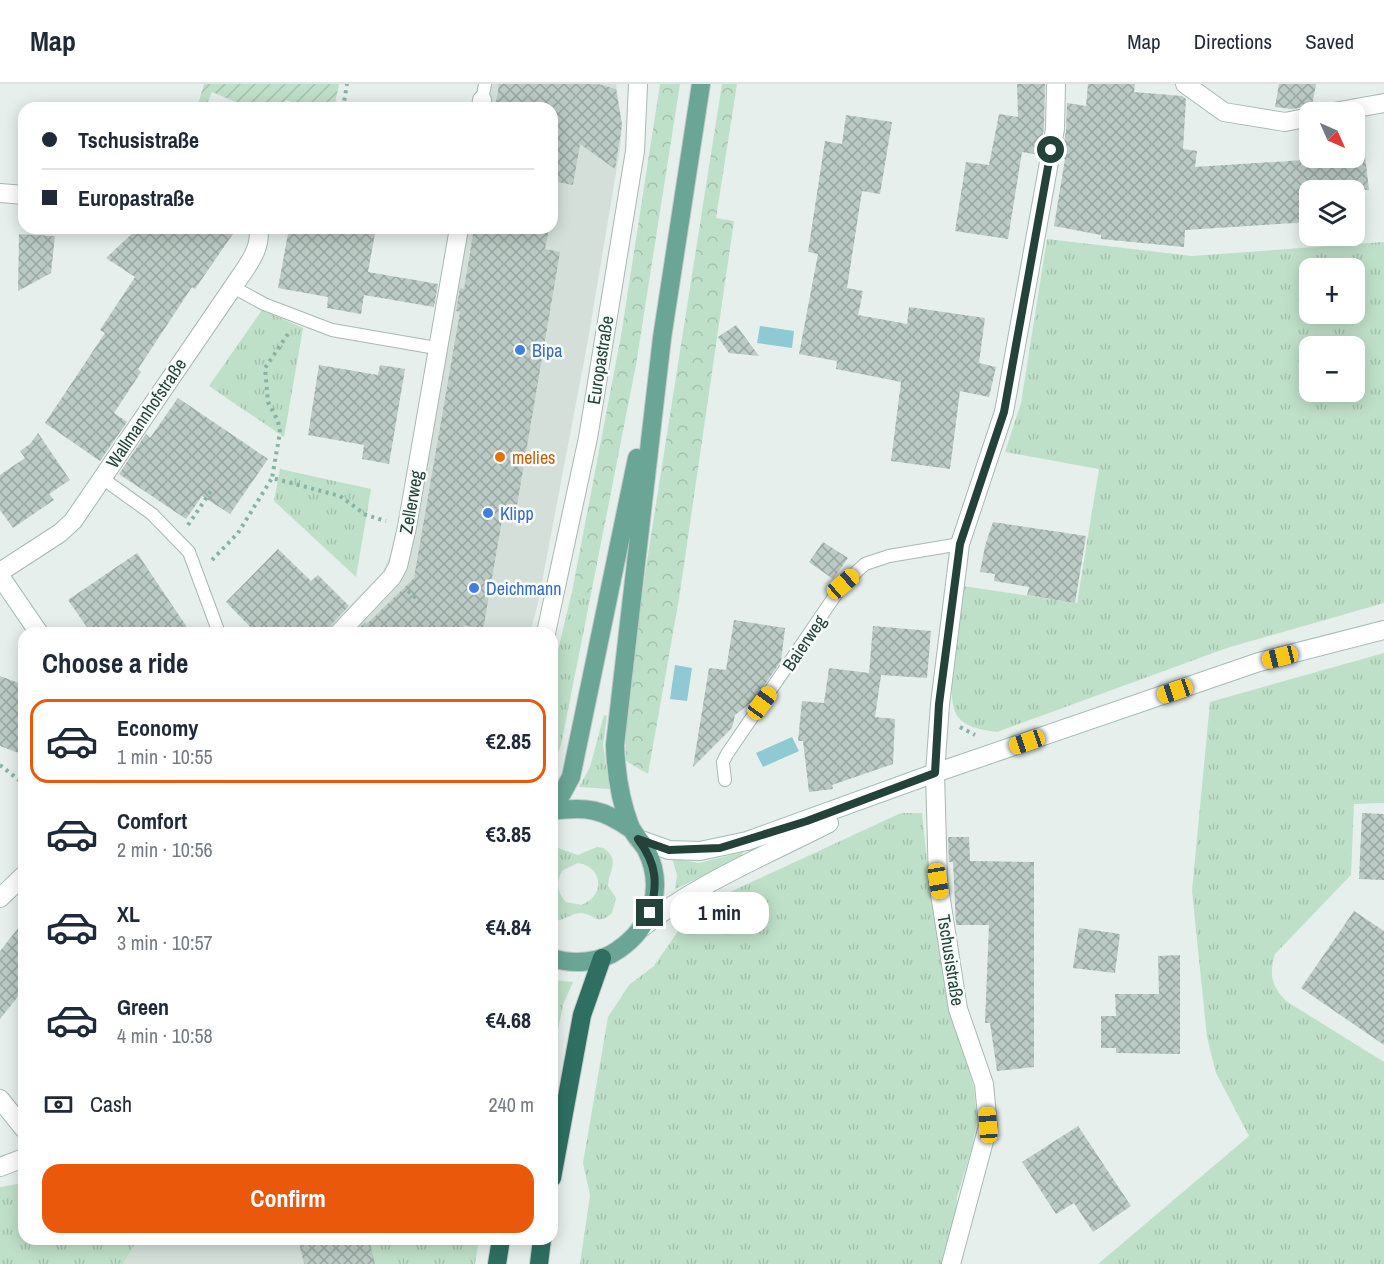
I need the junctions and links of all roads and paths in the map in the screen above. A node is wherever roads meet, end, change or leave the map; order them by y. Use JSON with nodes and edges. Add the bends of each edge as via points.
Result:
{"nodes":[{"id":1,"x":347,"y":84,"type":"edge"},
{"id":2,"x":638,"y":84,"type":"edge"},
{"id":3,"x":701,"y":84,"type":"edge"},
{"id":4,"x":1056,"y":84,"type":"edge"},
{"id":5,"x":1185,"y":84,"type":"edge"},
{"id":6,"x":344,"y":102,"type":"edge"},
{"id":7,"x":1384,"y":103,"type":"edge"},
{"id":8,"x":1365,"y":106,"type":"edge"},
{"id":9,"x":1299,"y":119,"type":"edge"},
{"id":10,"x":0,"y":193,"type":"edge"},
{"id":11,"x":18,"y":194,"type":"edge"},
{"id":12,"x":259,"y":234,"type":"edge"},
{"id":13,"x":458,"y":234,"type":"edge"},
{"id":14,"x":233,"y":287,"type":"junction"},
{"id":15,"x":297,"y":318,"type":"junction"},
{"id":16,"x":662,"y":338,"type":"junction"},
{"id":17,"x":436,"y":348,"type":"junction"},
{"id":18,"x":102,"y":478,"type":"junction"},
{"id":19,"x":273,"y":478,"type":"junction"},
{"id":20,"x":211,"y":491,"type":"dead end"},
{"id":21,"x":407,"y":527,"type":"junction"},
{"id":22,"x":179,"y":538,"type":"junction"},
{"id":23,"x":960,"y":544,"type":"junction"},
{"id":24,"x":198,"y":572,"type":"junction"},
{"id":25,"x":0,"y":574,"type":"edge"},
{"id":26,"x":35,"y":627,"type":"edge"},
{"id":27,"x":217,"y":627,"type":"edge"},
{"id":28,"x":345,"y":627,"type":"edge"},
{"id":29,"x":547,"y":627,"type":"edge"},
{"id":30,"x":1384,"y":630,"type":"edge"},
{"id":31,"x":939,"y":704,"type":"junction"},
{"id":32,"x":984,"y":756,"type":"junction"},
{"id":33,"x":0,"y":765,"type":"edge"},
{"id":34,"x":935,"y":773,"type":"junction"},
{"id":35,"x":18,"y":779,"type":"edge"},
{"id":36,"x":725,"y":780,"type":"dead end"},
{"id":37,"x":906,"y":784,"type":"junction"},
{"id":38,"x":558,"y":800,"type":"edge"},
{"id":39,"x":558,"y":810,"type":"edge"},
{"id":40,"x":635,"y":834,"type":"junction"},
{"id":41,"x":18,"y":880,"type":"edge"},
{"id":42,"x":0,"y":897,"type":"edge"},
{"id":43,"x":639,"y":930,"type":"junction"},
{"id":44,"x":602,"y":958,"type":"junction"},
{"id":45,"x":558,"y":960,"type":"edge"},
{"id":46,"x":0,"y":1099,"type":"edge"},
{"id":47,"x":18,"y":1122,"type":"edge"},
{"id":48,"x":558,"y":1145,"type":"edge"},
{"id":49,"x":18,"y":1160,"type":"edge"},
{"id":50,"x":0,"y":1167,"type":"edge"},
{"id":51,"x":500,"y":1245,"type":"edge"},
{"id":52,"x":541,"y":1245,"type":"edge"},
{"id":53,"x":497,"y":1264,"type":"edge"},
{"id":54,"x":538,"y":1264,"type":"edge"},
{"id":55,"x":951,"y":1264,"type":"edge"}],
"edges":[{"from":1,"to":6,"type":"path"},
{"from":2,"to":29,"type":"street","name":"Europastraße","via":[[635,151],[590,426]]},
{"from":3,"to":16,"type":"main road"},
{"from":4,"to":23,"type":"street","name":"Tschusistraße","via":[[1055,129],[1004,412]]},
{"from":5,"to":9,"type":"street","via":[[1224,112],[1285,122]]},
{"from":7,"to":8,"type":"street"},
{"from":10,"to":11,"type":"street"},
{"from":12,"to":14,"type":"street","name":"Wallmannhofstraße","via":[[255,253]]},
{"from":13,"to":17,"type":"street","name":"Zellerweg"},
{"from":14,"to":15,"type":"lane"},
{"from":14,"to":18,"type":"street","name":"Wallmannhofstraße"},
{"from":15,"to":17,"type":"lane","via":[[332,330]]},
{"from":15,"to":19,"type":"path","via":[[265,368],[268,402],[280,432]]},
{"from":16,"to":38,"type":"main road","via":[[571,777]]},
{"from":16,"to":40,"type":"main road","via":[[615,745],[621,794]]},
{"from":17,"to":21,"type":"street","name":"Zellerweg"},
{"from":18,"to":22,"type":"lane"},
{"from":18,"to":25,"type":"street","name":"Wallmannhofstraße","via":[[73,521]]},
{"from":19,"to":21,"type":"path","via":[[340,496],[366,515]]},
{"from":19,"to":24,"type":"path","via":[[237,533]]},
{"from":20,"to":22,"type":"path"},
{"from":21,"to":28,"type":"street","name":"Zellerweg","via":[[392,577]]},
{"from":22,"to":24,"type":"lane"},
{"from":23,"to":31,"type":"street","name":"Tschusistraße"},
{"from":23,"to":36,"type":"lane","name":"Baierweg","via":[[865,564],[843,584],[727,754],[723,762]]},
{"from":24,"to":27,"type":"lane"},
{"from":25,"to":26,"type":"street"},
{"from":30,"to":32,"type":"street","via":[[1259,662]]},
{"from":31,"to":32,"type":"path","via":[[961,727],[978,736]]},
{"from":31,"to":34,"type":"street","name":"Tschusistraße"},
{"from":32,"to":34,"type":"street"},
{"from":33,"to":35,"type":"path"},
{"from":34,"to":37,"type":"street"},
{"from":34,"to":55,"type":"street","name":"Tschusistraße","via":[[938,881],[958,1009],[984,1084],[988,1125]]},
{"from":37,"to":40,"type":"street","via":[[747,842],[720,848],[669,850]]},
{"from":37,"to":43,"type":"street","via":[[717,880]]},
{"from":39,"to":40,"type":"main road","via":[[589,808],[612,815]]},
{"from":40,"to":43,"type":"main road","via":[[652,865],[657,890],[650,913]]},
{"from":41,"to":42,"type":"street"},
{"from":43,"to":44,"type":"main road","via":[[625,945]]},
{"from":44,"to":45,"type":"main road"},
{"from":44,"to":48,"type":"highway","via":[[582,1015]]},
{"from":46,"to":47,"type":"street"},
{"from":49,"to":50,"type":"street"},
{"from":51,"to":53,"type":"highway"},
{"from":52,"to":54,"type":"highway"}]}
